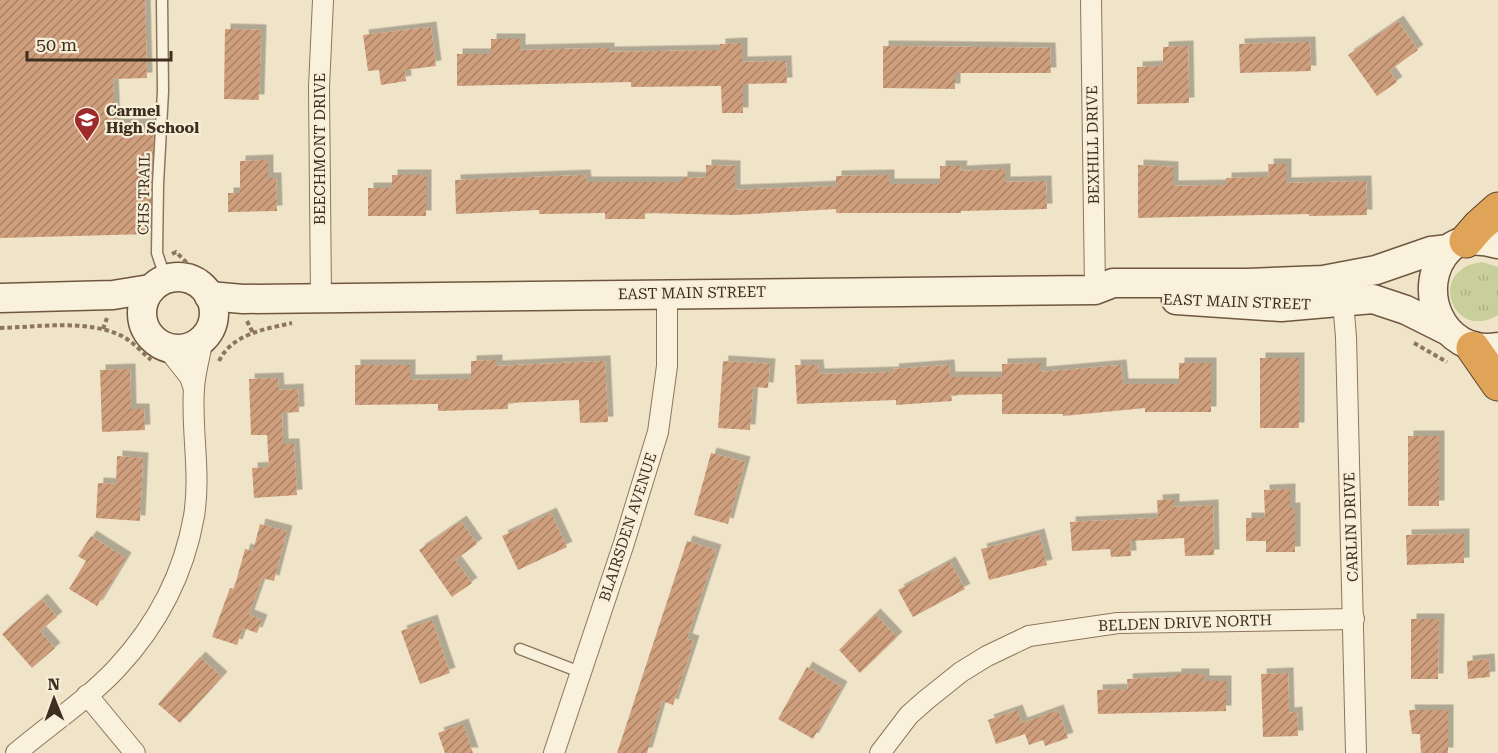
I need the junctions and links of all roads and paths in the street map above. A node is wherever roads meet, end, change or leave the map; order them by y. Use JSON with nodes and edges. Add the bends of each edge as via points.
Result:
{"nodes":[{"id":1,"x":162,"y":0,"type":"edge"},
{"id":2,"x":323,"y":0,"type":"edge"},
{"id":3,"x":1091,"y":0,"type":"edge"},
{"id":4,"x":1498,"y":209,"type":"edge"},
{"id":5,"x":1471,"y":245,"type":"edge"},
{"id":6,"x":174,"y":253,"type":"dead end"},
{"id":7,"x":158,"y":285,"type":"junction"},
{"id":8,"x":210,"y":285,"type":"junction"},
{"id":9,"x":1095,"y":290,"type":"junction"},
{"id":10,"x":667,"y":293,"type":"junction"},
{"id":11,"x":0,"y":298,"type":"edge"},
{"id":12,"x":321,"y":298,"type":"junction"},
{"id":13,"x":1343,"y":302,"type":"junction"},
{"id":14,"x":291,"y":311,"type":"junction"},
{"id":15,"x":0,"y":312,"type":"edge"},
{"id":16,"x":142,"y":322,"type":"junction"},
{"id":17,"x":105,"y":323,"type":"dead end"},
{"id":18,"x":250,"y":327,"type":"dead end"},
{"id":19,"x":0,"y":328,"type":"edge"},
{"id":20,"x":103,"y":329,"type":"junction"},
{"id":21,"x":1446,"y":330,"type":"junction"},
{"id":22,"x":253,"y":333,"type":"junction"},
{"id":23,"x":206,"y":334,"type":"junction"},
{"id":24,"x":1412,"y":341,"type":"dead end"},
{"id":25,"x":1474,"y":353,"type":"edge"},
{"id":26,"x":162,"y":356,"type":"junction"},
{"id":27,"x":218,"y":369,"type":"dead end"},
{"id":28,"x":1498,"y":384,"type":"edge"},
{"id":29,"x":194,"y":389,"type":"junction"},
{"id":30,"x":1354,"y":619,"type":"junction"},
{"id":31,"x":520,"y":649,"type":"dead end"},
{"id":32,"x":580,"y":672,"type":"junction"},
{"id":33,"x":87,"y":695,"type":"junction"},
{"id":34,"x":16,"y":753,"type":"edge"},
{"id":35,"x":135,"y":753,"type":"edge"},
{"id":36,"x":554,"y":753,"type":"edge"},
{"id":37,"x":880,"y":753,"type":"edge"},
{"id":38,"x":1356,"y":753,"type":"edge"}],
"edges":[{"from":1,"to":7,"type":"lane","name":"CHS TRAIL"},
{"from":2,"to":12,"type":"street","name":"BEECHMONT DRIVE","via":[[319,87]]},
{"from":3,"to":9,"type":"street","name":"BEXHILL DRIVE"},
{"from":4,"to":5,"type":"highway","via":[[1479,226]]},
{"from":5,"to":9,"type":"main road","name":"EAST MAIN STREET","via":[[1431,251],[1376,270],[1323,280],[1113,283]]},
{"from":5,"to":21,"type":"main road","via":[[1439,265],[1434,294]]},
{"from":6,"to":8,"type":"path"},
{"from":7,"to":8,"type":"main road","via":[[183,278],[204,288]]},
{"from":7,"to":11,"type":"main road","via":[[113,295]]},
{"from":7,"to":16,"type":"main road","via":[[144,300]]},
{"from":8,"to":14,"type":"main road","name":"EAST MAIN STREET","via":[[243,299]]},
{"from":8,"to":23,"type":"main road","via":[[214,310]]},
{"from":9,"to":10,"type":"main road","name":"EAST MAIN STREET"},
{"from":9,"to":13,"type":"main road","name":"EAST MAIN STREET","via":[[1112,300],[1281,307]]},
{"from":10,"to":12,"type":"main road","name":"EAST MAIN STREET"},
{"from":10,"to":32,"type":"street","name":"BLAIRSDEN AVENUE","via":[[667,366],[658,432]]},
{"from":12,"to":14,"type":"main road","name":"EAST MAIN STREET"},
{"from":13,"to":21,"type":"main road","name":"EAST MAIN STREET","via":[[1363,299],[1390,304]]},
{"from":13,"to":30,"type":"street","name":"CARLIN DRIVE"},
{"from":14,"to":22,"type":"path"},
{"from":14,"to":23,"type":"main road","name":"EAST MAIN STREET"},
{"from":15,"to":16,"type":"main road","via":[[109,310]]},
{"from":16,"to":26,"type":"main road"},
{"from":17,"to":20,"type":"path"},
{"from":18,"to":22,"type":"path"},
{"from":19,"to":20,"type":"path"},
{"from":20,"to":26,"type":"path"},
{"from":21,"to":25,"type":"main road","name":"EAST MAIN STREET"},
{"from":22,"to":27,"type":"path","via":[[234,342],[222,355]]},
{"from":23,"to":26,"type":"main road","via":[[190,347]]},
{"from":23,"to":29,"type":"street"},
{"from":24,"to":25,"type":"path"},
{"from":25,"to":28,"type":"highway"},
{"from":26,"to":29,"type":"street","via":[[190,377]]},
{"from":29,"to":33,"type":"street","via":[[194,516],[174,587],[148,630],[117,668]]},
{"from":30,"to":37,"type":"street","name":"BELDEN DRIVE NORTH","via":[[1118,623],[1029,636],[961,672],[909,715]]},
{"from":30,"to":38,"type":"street","name":"CARLIN DRIVE"},
{"from":31,"to":32,"type":"lane"},
{"from":32,"to":36,"type":"street","name":"BLAIRSDEN AVENUE"},
{"from":33,"to":34,"type":"street"},
{"from":33,"to":35,"type":"street"}]}
